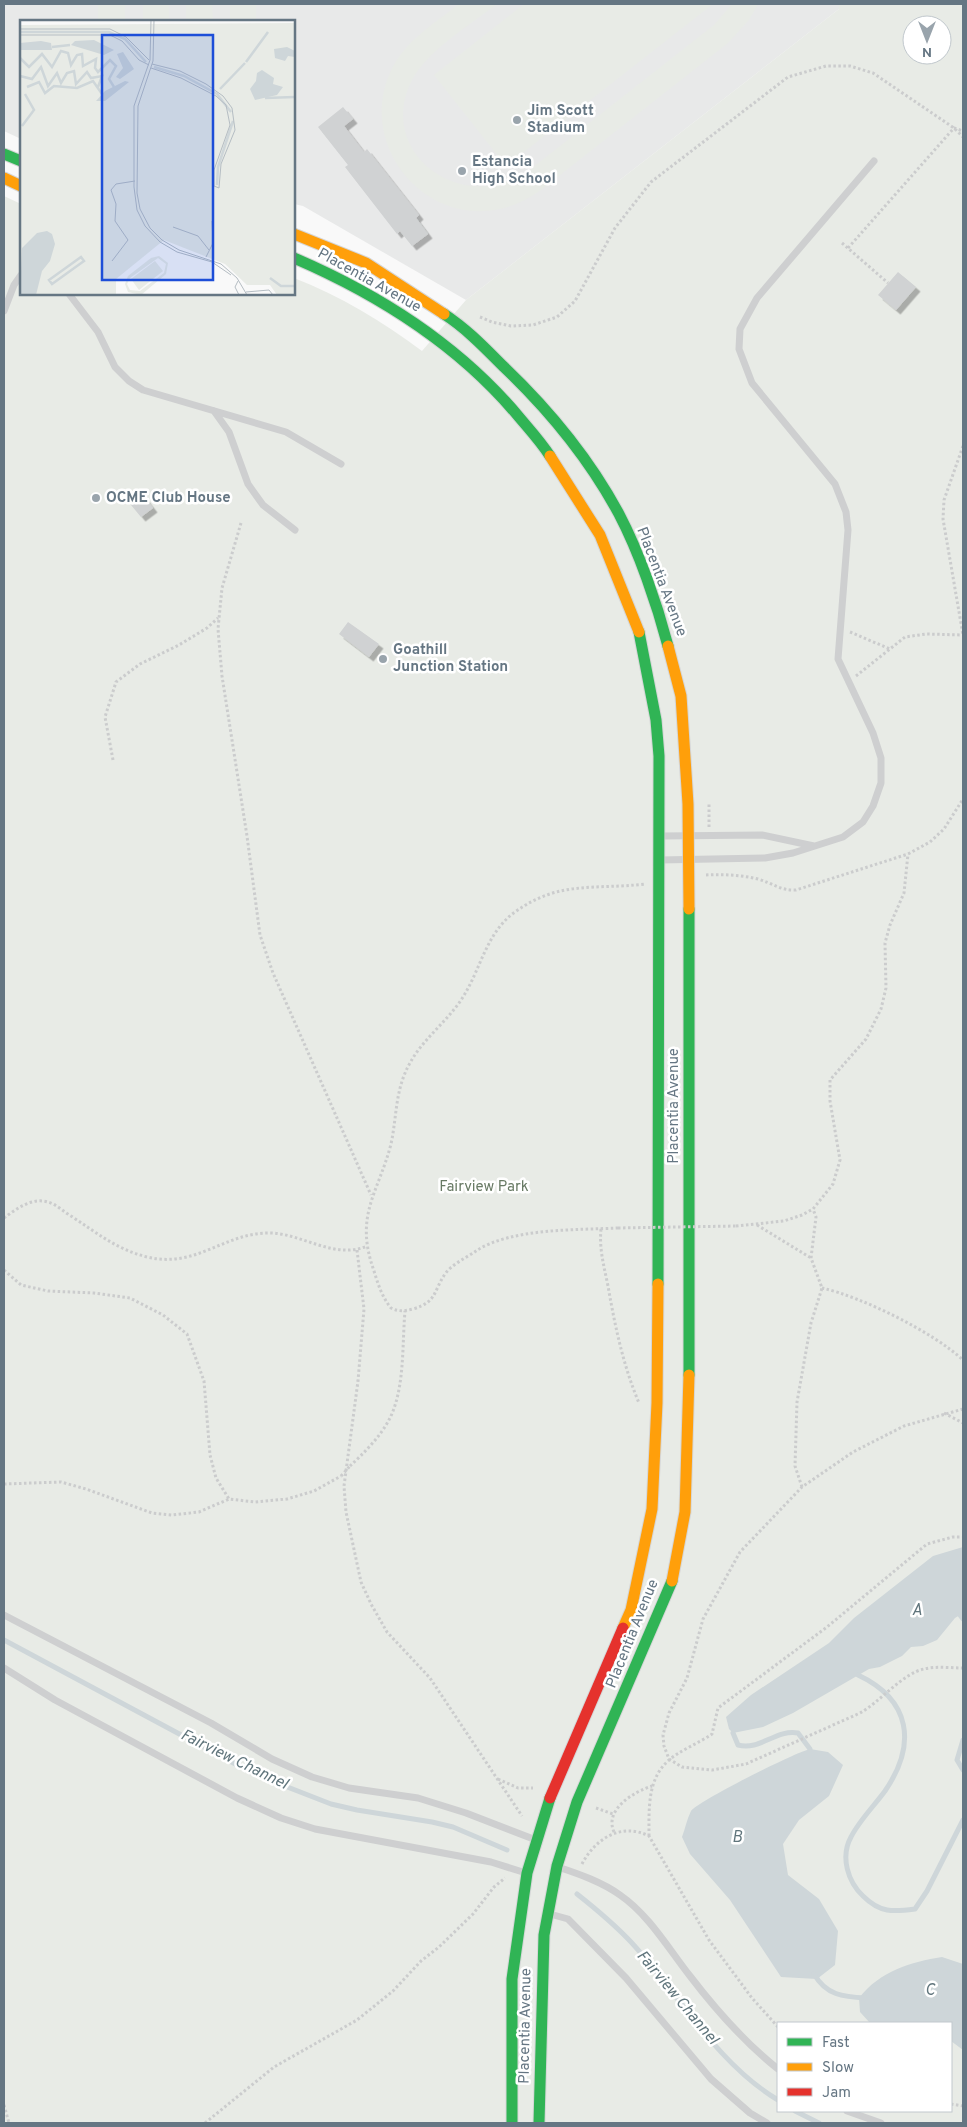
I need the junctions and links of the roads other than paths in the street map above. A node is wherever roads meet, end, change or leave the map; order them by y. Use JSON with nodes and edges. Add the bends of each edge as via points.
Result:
{"nodes":[{"id":1,"x":4,"y":154,"type":"edge"},
{"id":2,"x":20,"y":161,"type":"edge"},
{"id":3,"x":874,"y":162,"type":"dead end"},
{"id":4,"x":4,"y":178,"type":"edge"},
{"id":5,"x":20,"y":186,"type":"edge"},
{"id":6,"x":295,"y":234,"type":"edge"},
{"id":7,"x":295,"y":258,"type":"edge"},
{"id":8,"x":20,"y":276,"type":"edge"},
{"id":9,"x":70,"y":295,"type":"edge"},
{"id":10,"x":4,"y":310,"type":"edge"},
{"id":11,"x":214,"y":411,"type":"junction"},
{"id":12,"x":341,"y":464,"type":"dead end"},
{"id":13,"x":295,"y":530,"type":"dead end"},
{"id":14,"x":660,"y":836,"type":"junction"},
{"id":15,"x":688,"y":836,"type":"junction"},
{"id":16,"x":814,"y":846,"type":"junction"},
{"id":17,"x":660,"y":860,"type":"junction"},
{"id":18,"x":688,"y":860,"type":"junction"},
{"id":19,"x":4,"y":1615,"type":"edge"},
{"id":20,"x":4,"y":1668,"type":"edge"},
{"id":21,"x":536,"y":1840,"type":"junction"},
{"id":22,"x":557,"y":1866,"type":"junction"},
{"id":23,"x":527,"y":1873,"type":"junction"},
{"id":24,"x":547,"y":1913,"type":"junction"},
{"id":25,"x":777,"y":2068,"type":"edge"},
{"id":26,"x":850,"y":2112,"type":"edge"},
{"id":27,"x":512,"y":2123,"type":"edge"},
{"id":28,"x":539,"y":2123,"type":"edge"},
{"id":29,"x":766,"y":2123,"type":"edge"},
{"id":30,"x":881,"y":2123,"type":"edge"}],
"edges":[{"from":1,"to":2,"type":"main road"},
{"from":3,"to":16,"type":"lane","via":[[757,298],[740,328],[739,349],[752,384],[835,484],[846,512],[848,530],[838,659],[873,733],[881,758],[881,782],[873,806],[863,822],[843,837]]},
{"from":4,"to":5,"type":"main road"},
{"from":6,"to":15,"type":"main road","name":"Placentia Avenue","via":[[366,263],[463,326],[530,392],[589,466],[619,514],[660,610],[681,696]]},
{"from":7,"to":14,"type":"main road","name":"Placentia Avenue","via":[[332,274],[395,309],[445,344],[494,387],[546,448],[568,482],[600,535],[634,615],[644,649],[659,747]]},
{"from":8,"to":10,"type":"lane"},
{"from":9,"to":11,"type":"lane","via":[[98,332],[115,367],[129,381],[143,390]]},
{"from":11,"to":12,"type":"lane","via":[[286,432]]},
{"from":11,"to":13,"type":"lane","via":[[230,432],[248,484],[263,505]]},
{"from":14,"to":15,"type":"lane"},
{"from":14,"to":17,"type":"main road","name":"Placentia Avenue"},
{"from":15,"to":16,"type":"lane","via":[[762,834]]},
{"from":15,"to":18,"type":"main road","name":"Placentia Avenue"},
{"from":16,"to":18,"type":"lane","via":[[766,858]]},
{"from":17,"to":18,"type":"lane"},
{"from":17,"to":21,"type":"main road","name":"Placentia Avenue","via":[[658,1403],[652,1509],[631,1610],[551,1794]]},
{"from":18,"to":22,"type":"main road","name":"Placentia Avenue","via":[[689,1406],[684,1512],[671,1584],[577,1802]]},
{"from":19,"to":21,"type":"lane","via":[[211,1723],[272,1759],[312,1777],[349,1788],[418,1798]]},
{"from":20,"to":23,"type":"lane","via":[[55,1700],[281,1818],[315,1829],[491,1862]]},
{"from":21,"to":23,"type":"main road","name":"Placentia Avenue"},
{"from":22,"to":24,"type":"main road","name":"Placentia Avenue"},
{"from":22,"to":25,"type":"lane","via":[[620,1895],[643,1915],[721,2016]]},
{"from":23,"to":27,"type":"main road","name":"Placentia Avenue","via":[[512,1979]]},
{"from":24,"to":28,"type":"main road","name":"Placentia Avenue","via":[[541,1977]]},
{"from":24,"to":29,"type":"lane","via":[[568,1919],[626,1978],[711,2079]]},
{"from":26,"to":30,"type":"lane"}]}
